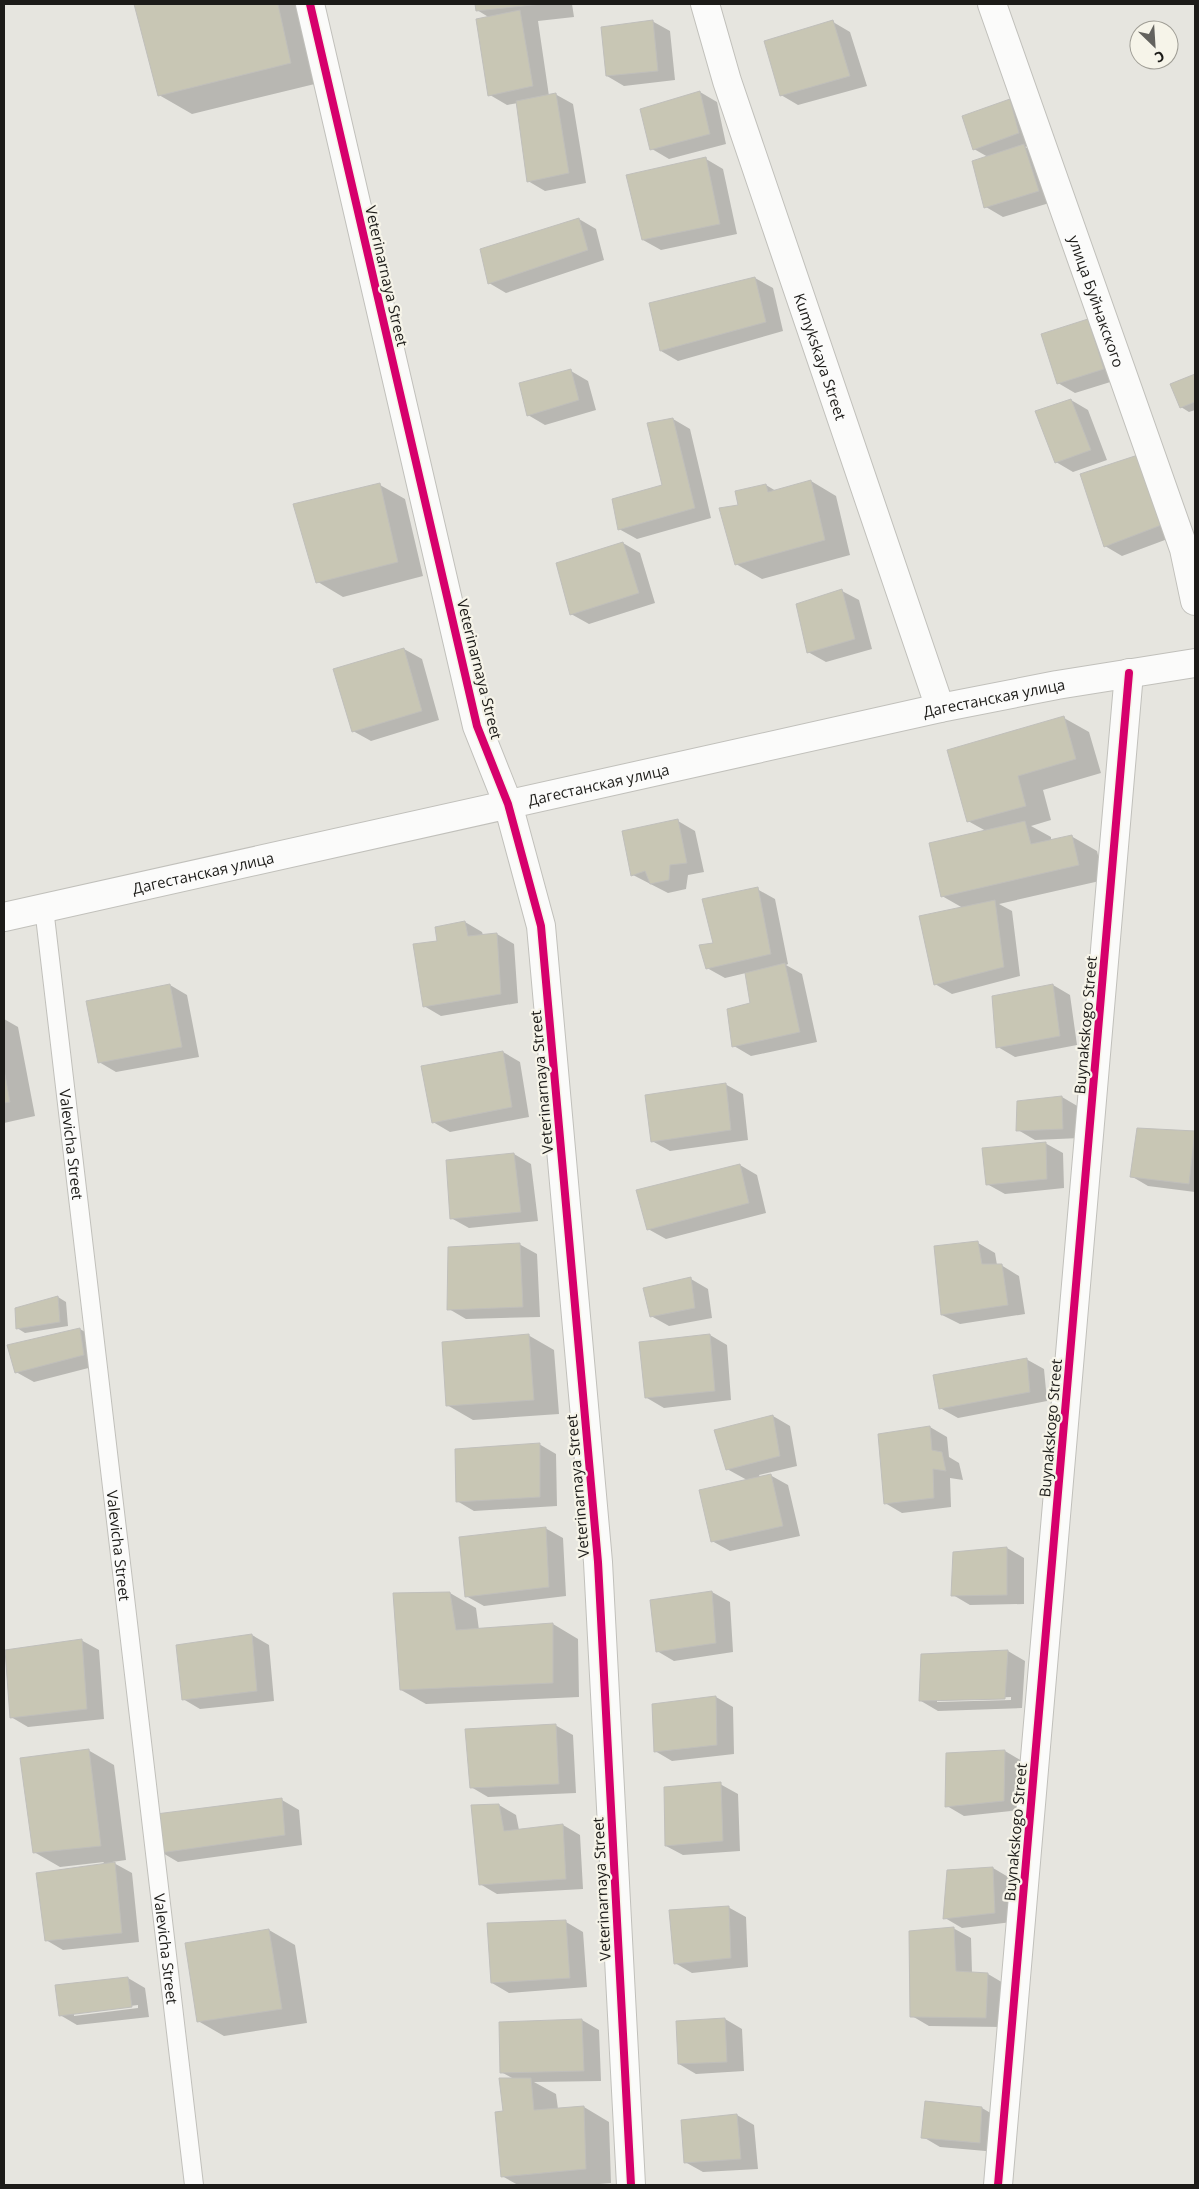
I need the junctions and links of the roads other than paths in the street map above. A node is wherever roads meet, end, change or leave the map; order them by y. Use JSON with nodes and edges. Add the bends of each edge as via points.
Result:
{"nodes":[{"id":1,"x":310,"y":4,"type":"edge"},
{"id":2,"x":705,"y":4,"type":"edge"},
{"id":3,"x":992,"y":4,"type":"edge"},
{"id":4,"x":1190,"y":547,"type":"edge"},
{"id":5,"x":1195,"y":601,"type":"edge"},
{"id":6,"x":1195,"y":663,"type":"edge"},
{"id":7,"x":1129,"y":674,"type":"junction"},
{"id":8,"x":940,"y":708,"type":"junction"},
{"id":9,"x":508,"y":804,"type":"junction"},
{"id":10,"x":44,"y":908,"type":"junction"},
{"id":11,"x":4,"y":917,"type":"edge"},
{"id":12,"x":194,"y":2185,"type":"edge"},
{"id":13,"x":631,"y":2185,"type":"edge"},
{"id":14,"x":998,"y":2185,"type":"edge"}],
"edges":[{"from":1,"to":9,"type":"street","name":"Veterinarnaya Street","via":[[477,726]]},
{"from":2,"to":8,"type":"street","name":"Kumykskaya Street","via":[[727,82]]},
{"from":3,"to":4,"type":"street","name":"улица Буйнакского"},
{"from":4,"to":5,"type":"street","name":"улица Буйнакского"},
{"from":6,"to":7,"type":"street","name":"Дагестанская улица"},
{"from":7,"to":8,"type":"street","name":"Дагестанская улица"},
{"from":7,"to":14,"type":"street","name":"Buynakskogo Street"},
{"from":8,"to":9,"type":"street","name":"Дагестанская улица"},
{"from":9,"to":10,"type":"street","name":"Дагестанская улица"},
{"from":9,"to":13,"type":"street","name":"Veterinarnaya Street","via":[[541,926],[598,1562]]},
{"from":10,"to":11,"type":"street","name":"Дагестанская улица"},
{"from":10,"to":12,"type":"lane","name":"Valevicha Street"}]}
